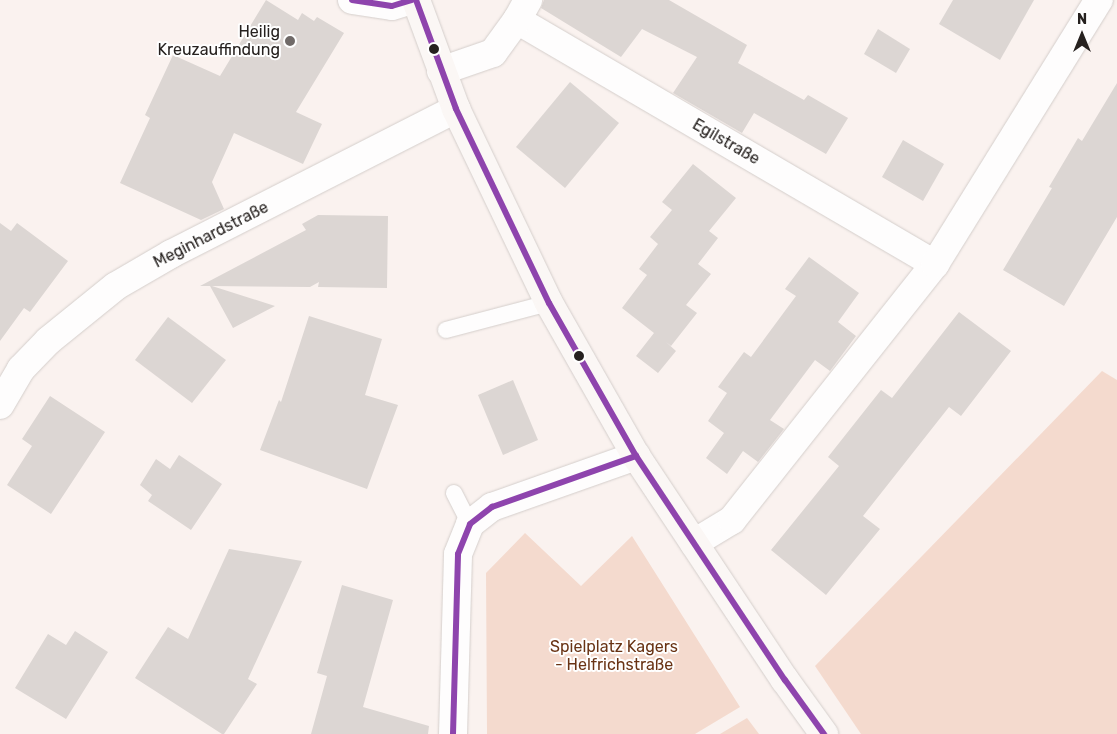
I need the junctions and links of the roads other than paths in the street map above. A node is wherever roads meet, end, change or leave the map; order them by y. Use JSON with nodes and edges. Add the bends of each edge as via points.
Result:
{"nodes":[{"id":1,"x":352,"y":0,"type":"edge"},
{"id":2,"x":412,"y":0,"type":"edge"},
{"id":3,"x":416,"y":0,"type":"edge"},
{"id":4,"x":1099,"y":0,"type":"edge"},
{"id":5,"x":523,"y":10,"type":"edge"},
{"id":6,"x":441,"y":71,"type":"junction"},
{"id":7,"x":456,"y":109,"type":"junction"},
{"id":8,"x":935,"y":264,"type":"junction"},
{"id":9,"x":549,"y":303,"type":"junction"},
{"id":10,"x":446,"y":330,"type":"dead end"},
{"id":11,"x":0,"y":405,"type":"edge"},
{"id":12,"x":636,"y":456,"type":"junction"},
{"id":13,"x":454,"y":493,"type":"dead end"},
{"id":14,"x":470,"y":524,"type":"junction"},
{"id":15,"x":694,"y":543,"type":"junction"},
{"id":16,"x":453,"y":734,"type":"edge"},
{"id":17,"x":824,"y":734,"type":"edge"}],
"edges":[{"from":1,"to":2,"type":"street","via":[[392,6]]},
{"from":3,"to":6,"type":"street"},
{"from":4,"to":8,"type":"street"},
{"from":5,"to":6,"type":"street","via":[[493,53]]},
{"from":5,"to":8,"type":"street","name":"Egilstraße"},
{"from":6,"to":7,"type":"street"},
{"from":7,"to":9,"type":"street"},
{"from":7,"to":11,"type":"street","name":"Meginhardstraße","via":[[171,254],[116,286],[20,370]]},
{"from":8,"to":15,"type":"street","via":[[732,520]]},
{"from":9,"to":10,"type":"lane"},
{"from":9,"to":12,"type":"street"},
{"from":12,"to":14,"type":"street","via":[[492,507]]},
{"from":12,"to":15,"type":"street"},
{"from":13,"to":14,"type":"lane"},
{"from":14,"to":16,"type":"street","via":[[458,554]]},
{"from":15,"to":17,"type":"street"}]}
